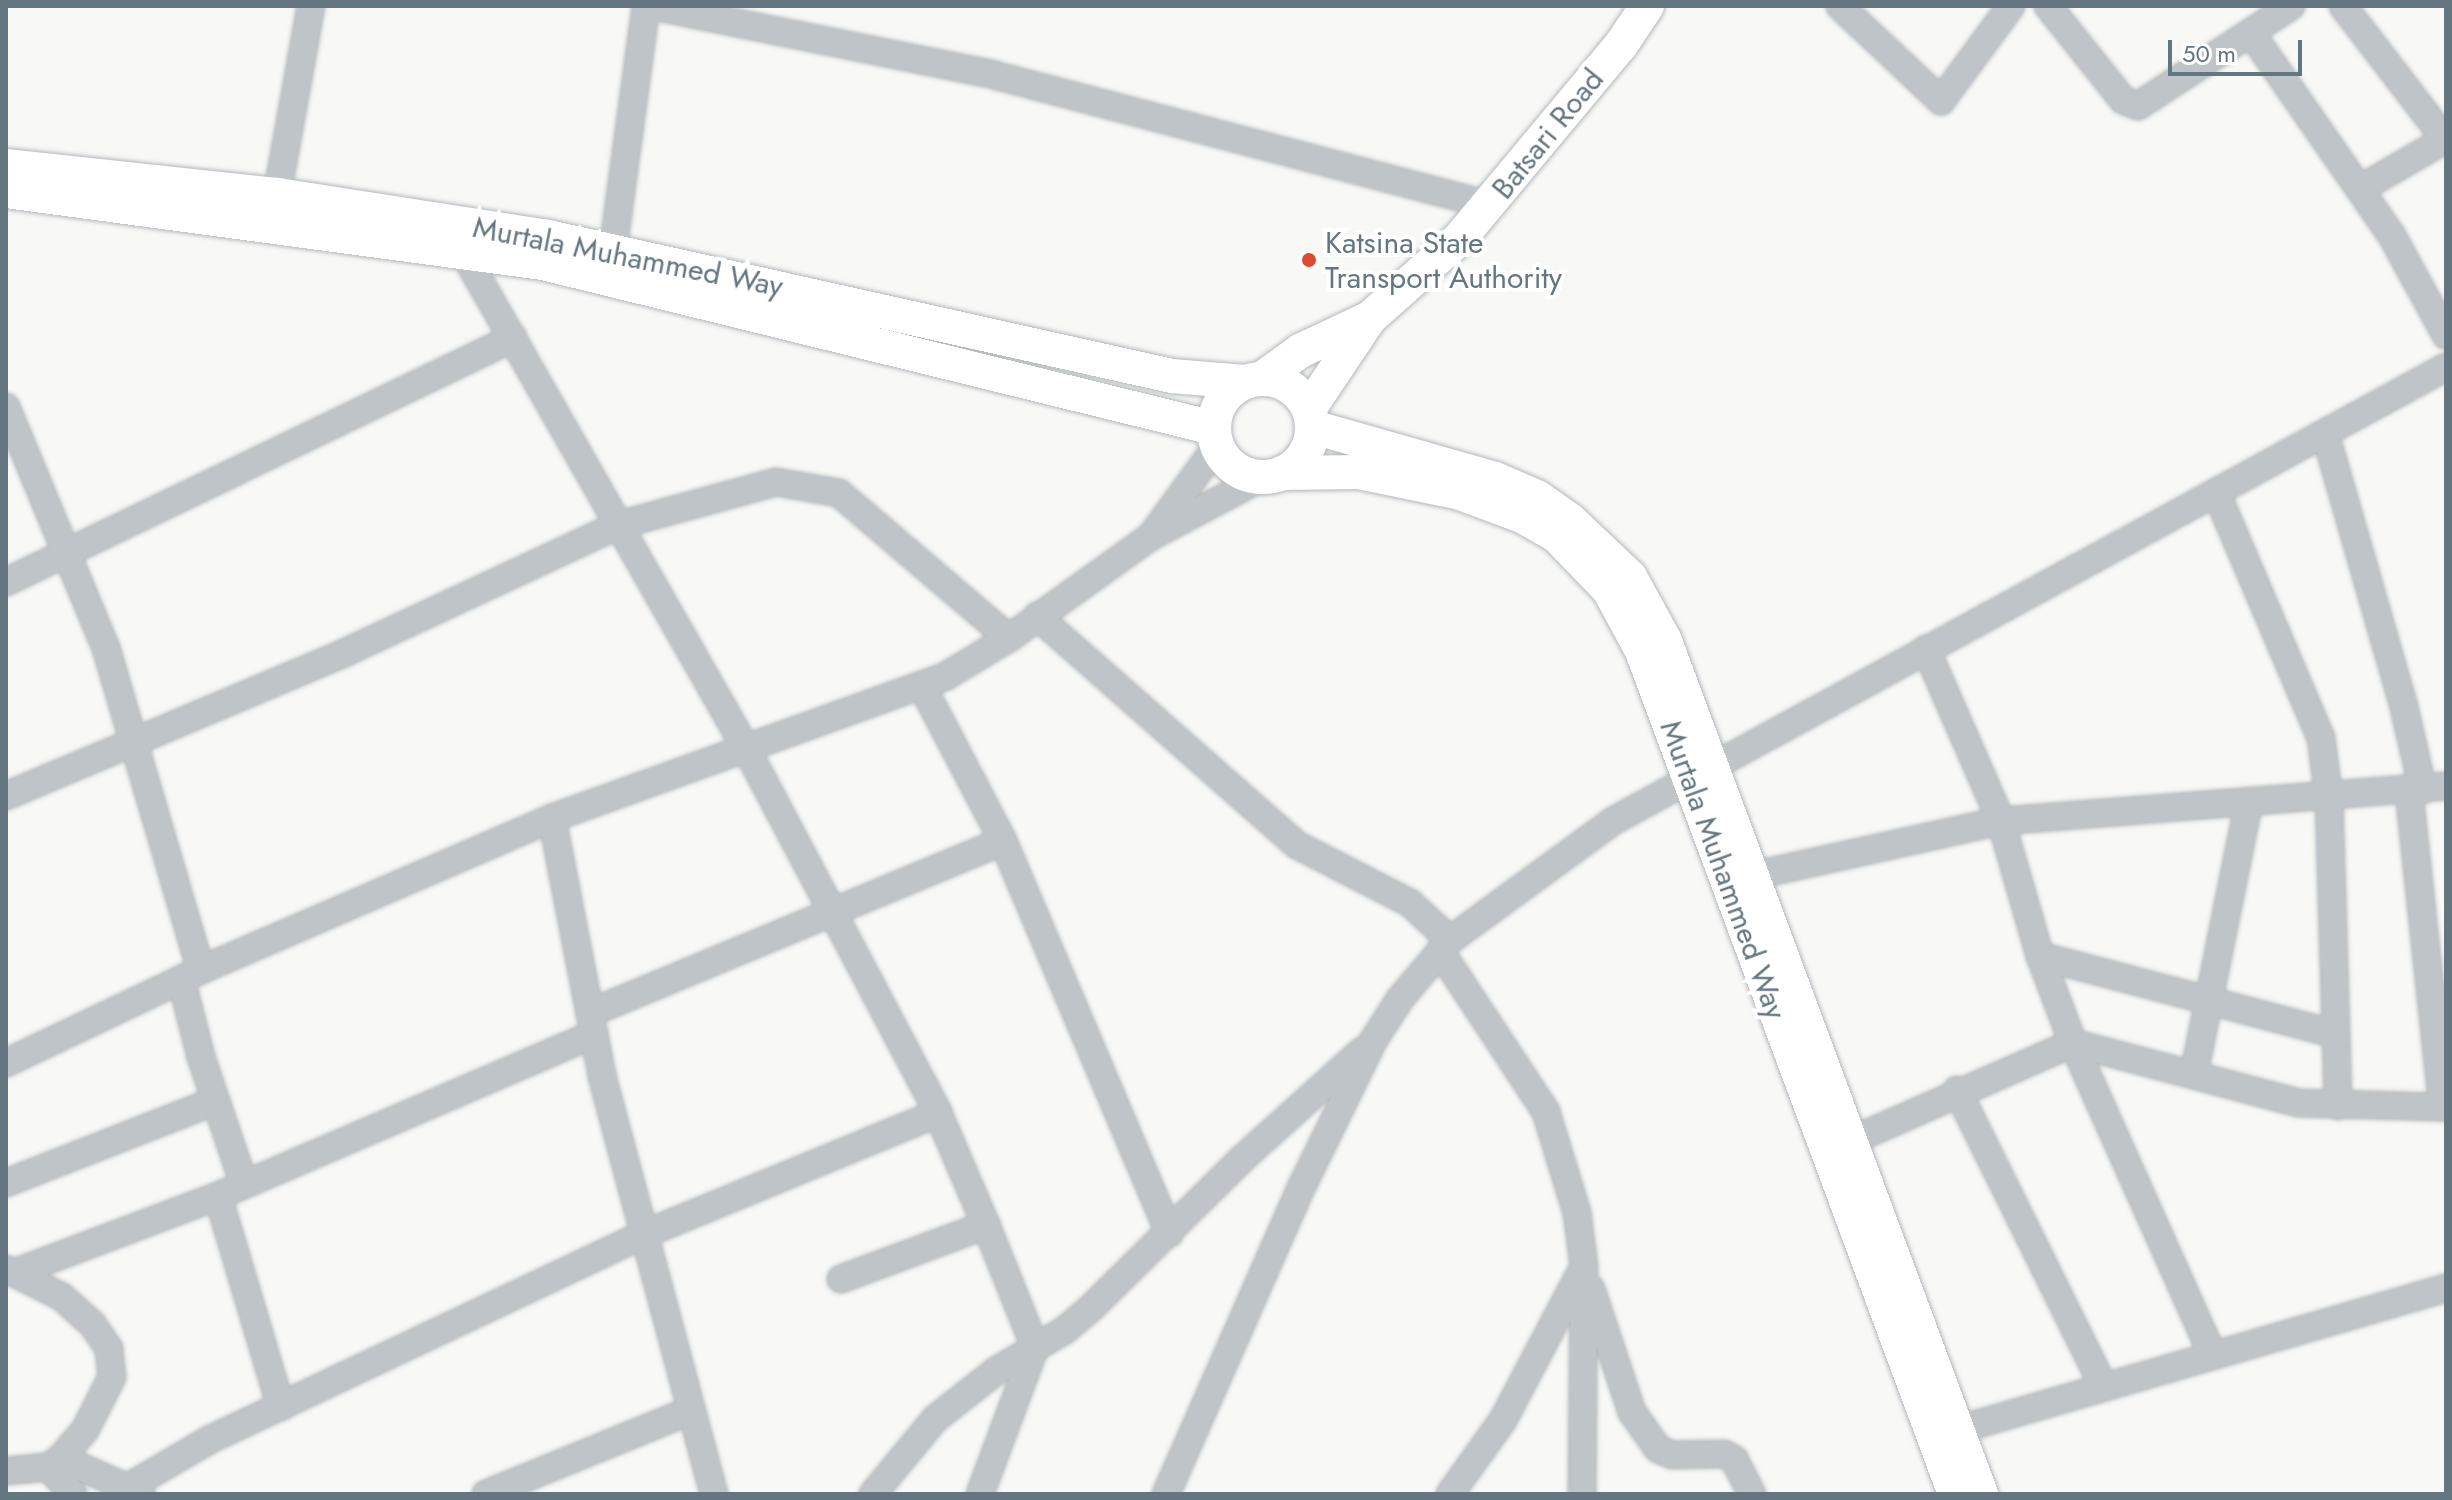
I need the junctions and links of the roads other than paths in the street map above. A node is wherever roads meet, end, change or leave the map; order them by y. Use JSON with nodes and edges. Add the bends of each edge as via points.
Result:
{"nodes":[{"id":1,"x":311,"y":6,"type":"edge"},
{"id":2,"x":646,"y":6,"type":"edge"},
{"id":3,"x":653,"y":6,"type":"edge"},
{"id":4,"x":1647,"y":6,"type":"edge"},
{"id":5,"x":1840,"y":6,"type":"edge"},
{"id":6,"x":2011,"y":6,"type":"edge"},
{"id":7,"x":2048,"y":6,"type":"edge"},
{"id":8,"x":2291,"y":6,"type":"edge"},
{"id":9,"x":2343,"y":6,"type":"edge"},
{"id":10,"x":2251,"y":33,"type":"junction"},
{"id":11,"x":2446,"y":139,"type":"edge"},
{"id":12,"x":6,"y":166,"type":"edge"},
{"id":13,"x":2360,"y":189,"type":"junction"},
{"id":14,"x":6,"y":191,"type":"edge"},
{"id":15,"x":277,"y":195,"type":"junction"},
{"id":16,"x":1489,"y":205,"type":"junction"},
{"id":17,"x":462,"y":250,"type":"junction"},
{"id":18,"x":613,"y":250,"type":"junction"},
{"id":19,"x":1370,"y":318,"type":"junction"},
{"id":20,"x":2446,"y":335,"type":"edge"},
{"id":21,"x":513,"y":338,"type":"junction"},
{"id":22,"x":2446,"y":367,"type":"edge"},
{"id":23,"x":1254,"y":380,"type":"junction"},
{"id":24,"x":6,"y":407,"type":"edge"},
{"id":25,"x":1311,"y":418,"type":"junction"},
{"id":26,"x":2325,"y":433,"type":"junction"},
{"id":27,"x":1216,"y":437,"type":"junction"},
{"id":28,"x":1272,"y":475,"type":"junction"},
{"id":29,"x":2216,"y":492,"type":"junction"},
{"id":30,"x":619,"y":525,"type":"junction"},
{"id":31,"x":1150,"y":537,"type":"junction"},
{"id":32,"x":68,"y":551,"type":"junction"},
{"id":33,"x":6,"y":582,"type":"edge"},
{"id":34,"x":1037,"y":616,"type":"junction"},
{"id":35,"x":1009,"y":638,"type":"junction"},
{"id":36,"x":1926,"y":649,"type":"junction"},
{"id":37,"x":922,"y":686,"type":"junction"},
{"id":38,"x":134,"y":740,"type":"junction"},
{"id":39,"x":747,"y":750,"type":"junction"},
{"id":40,"x":1700,"y":772,"type":"junction"},
{"id":41,"x":2426,"y":789,"type":"edge"},
{"id":42,"x":6,"y":796,"type":"edge"},
{"id":43,"x":2329,"y":798,"type":"junction"},
{"id":44,"x":2249,"y":801,"type":"junction"},
{"id":45,"x":552,"y":818,"type":"junction"},
{"id":46,"x":2001,"y":821,"type":"junction"},
{"id":47,"x":1003,"y":841,"type":"junction"},
{"id":48,"x":1752,"y":876,"type":"junction"},
{"id":49,"x":832,"y":915,"type":"junction"},
{"id":50,"x":1445,"y":946,"type":"junction"},
{"id":51,"x":2040,"y":956,"type":"junction"},
{"id":52,"x":191,"y":974,"type":"junction"},
{"id":53,"x":2209,"y":999,"type":"junction"},
{"id":54,"x":592,"y":1023,"type":"junction"},
{"id":55,"x":2335,"y":1034,"type":"junction"},
{"id":56,"x":1373,"y":1041,"type":"junction"},
{"id":57,"x":2073,"y":1043,"type":"junction"},
{"id":58,"x":6,"y":1063,"type":"edge"},
{"id":59,"x":2194,"y":1074,"type":"junction"},
{"id":60,"x":1957,"y":1090,"type":"junction"},
{"id":61,"x":215,"y":1101,"type":"junction"},
{"id":62,"x":2338,"y":1106,"type":"junction"},
{"id":63,"x":2444,"y":1107,"type":"edge"},
{"id":64,"x":938,"y":1113,"type":"junction"},
{"id":65,"x":1853,"y":1140,"type":"junction"},
{"id":66,"x":6,"y":1183,"type":"edge"},
{"id":67,"x":244,"y":1184,"type":"junction"},
{"id":68,"x":218,"y":1196,"type":"junction"},
{"id":69,"x":986,"y":1225,"type":"junction"},
{"id":70,"x":647,"y":1233,"type":"junction"},
{"id":71,"x":1169,"y":1233,"type":"junction"},
{"id":72,"x":1584,"y":1266,"type":"junction"},
{"id":73,"x":10,"y":1271,"type":"edge"},
{"id":74,"x":841,"y":1279,"type":"dead end"},
{"id":75,"x":2446,"y":1288,"type":"edge"},
{"id":76,"x":1035,"y":1347,"type":"junction"},
{"id":77,"x":2212,"y":1354,"type":"junction"},
{"id":78,"x":2103,"y":1386,"type":"junction"},
{"id":79,"x":281,"y":1407,"type":"junction"},
{"id":80,"x":689,"y":1411,"type":"junction"},
{"id":81,"x":1957,"y":1430,"type":"junction"},
{"id":82,"x":54,"y":1462,"type":"junction"},
{"id":83,"x":6,"y":1471,"type":"edge"},
{"id":84,"x":134,"y":1491,"type":"edge"},
{"id":85,"x":73,"y":1494,"type":"edge"},
{"id":86,"x":486,"y":1494,"type":"edge"},
{"id":87,"x":714,"y":1494,"type":"edge"},
{"id":88,"x":873,"y":1494,"type":"edge"},
{"id":89,"x":980,"y":1494,"type":"edge"},
{"id":90,"x":1166,"y":1494,"type":"edge"},
{"id":91,"x":1450,"y":1494,"type":"edge"},
{"id":92,"x":1582,"y":1494,"type":"edge"},
{"id":93,"x":1752,"y":1494,"type":"edge"},
{"id":94,"x":1955,"y":1494,"type":"edge"},
{"id":95,"x":1981,"y":1494,"type":"edge"}],
"edges":[{"from":1,"to":15,"type":"street"},
{"from":2,"to":18,"type":"street"},
{"from":3,"to":16,"type":"street","via":[[994,75]]},
{"from":4,"to":16,"type":"main road","name":"Batsari Road"},
{"from":5,"to":6,"type":"street","via":[[1941,101]]},
{"from":7,"to":10,"type":"street","via":[[2130,105],[2149,102]]},
{"from":8,"to":10,"type":"street"},
{"from":9,"to":11,"type":"street"},
{"from":10,"to":13,"type":"street"},
{"from":11,"to":13,"type":"street"},
{"from":12,"to":15,"type":"main road","name":"Murtala Muhammed Way"},
{"from":13,"to":20,"type":"street"},
{"from":14,"to":17,"type":"main road","name":"Murtala Muhammed Way"},
{"from":15,"to":18,"type":"main road","name":"Murtala Muhammed Way"},
{"from":16,"to":19,"type":"main road","name":"Batsari Road"},
{"from":17,"to":21,"type":"street"},
{"from":17,"to":27,"type":"main road","name":"Murtala Muhammed Way","via":[[543,263],[1139,405]]},
{"from":18,"to":23,"type":"main road","name":"Murtala Muhammed Way","via":[[1172,376]]},
{"from":19,"to":23,"type":"main road"},
{"from":19,"to":25,"type":"main road"},
{"from":21,"to":30,"type":"street"},
{"from":21,"to":32,"type":"street"},
{"from":22,"to":26,"type":"street"},
{"from":23,"to":25,"type":"main road","via":[[1283,382]]},
{"from":23,"to":27,"type":"main road","via":[[1228,393]]},
{"from":24,"to":32,"type":"street"},
{"from":25,"to":28,"type":"main road","via":[[1309,446]]},
{"from":25,"to":40,"type":"main road","via":[[1495,479],[1570,520],[1630,577],[1649,607]]},
{"from":26,"to":29,"type":"street"},
{"from":26,"to":41,"type":"street"},
{"from":27,"to":28,"type":"main road","via":[[1244,473]]},
{"from":27,"to":31,"type":"street"},
{"from":28,"to":31,"type":"street"},
{"from":28,"to":40,"type":"main road","name":"Murtala Muhammed Way","via":[[1392,476],[1485,502],[1557,536],[1625,614]]},
{"from":29,"to":36,"type":"street"},
{"from":29,"to":43,"type":"street","via":[[2317,726]]},
{"from":30,"to":35,"type":"street","via":[[776,482],[839,493]]},
{"from":30,"to":38,"type":"street","via":[[344,653]]},
{"from":30,"to":39,"type":"street"},
{"from":31,"to":34,"type":"street"},
{"from":32,"to":33,"type":"street"},
{"from":32,"to":38,"type":"street"},
{"from":34,"to":35,"type":"street"},
{"from":34,"to":50,"type":"street","via":[[1297,845],[1410,903]]},
{"from":35,"to":37,"type":"street"},
{"from":36,"to":40,"type":"street"},
{"from":36,"to":46,"type":"street"},
{"from":37,"to":39,"type":"street"},
{"from":37,"to":47,"type":"street"},
{"from":38,"to":42,"type":"street"},
{"from":38,"to":52,"type":"street"},
{"from":39,"to":45,"type":"street"},
{"from":39,"to":49,"type":"street"},
{"from":40,"to":48,"type":"main road"},
{"from":40,"to":50,"type":"street","via":[[1613,821]]},
{"from":40,"to":94,"type":"main road","name":"Murtala Muhammed Way"},
{"from":41,"to":43,"type":"street"},
{"from":41,"to":63,"type":"street"},
{"from":43,"to":44,"type":"street"},
{"from":43,"to":55,"type":"street"},
{"from":44,"to":46,"type":"street"},
{"from":44,"to":53,"type":"street"},
{"from":45,"to":52,"type":"street"},
{"from":45,"to":54,"type":"street"},
{"from":46,"to":48,"type":"street"},
{"from":46,"to":51,"type":"street"},
{"from":47,"to":49,"type":"street"},
{"from":47,"to":71,"type":"street"},
{"from":48,"to":65,"type":"main road"},
{"from":49,"to":54,"type":"street"},
{"from":49,"to":64,"type":"street"},
{"from":50,"to":56,"type":"street"},
{"from":50,"to":72,"type":"street","via":[[1546,1112],[1577,1213]]},
{"from":51,"to":53,"type":"street"},
{"from":51,"to":57,"type":"street"},
{"from":52,"to":58,"type":"street"},
{"from":52,"to":61,"type":"street"},
{"from":53,"to":55,"type":"street"},
{"from":53,"to":59,"type":"street"},
{"from":54,"to":67,"type":"street"},
{"from":54,"to":70,"type":"street","via":[[623,1159]]},
{"from":55,"to":62,"type":"street"},
{"from":56,"to":71,"type":"street"},
{"from":56,"to":90,"type":"street","via":[[1303,1184]]},
{"from":57,"to":59,"type":"street"},
{"from":57,"to":60,"type":"street"},
{"from":57,"to":77,"type":"street"},
{"from":59,"to":62,"type":"street","via":[[2299,1103]]},
{"from":60,"to":65,"type":"street"},
{"from":60,"to":78,"type":"street"},
{"from":61,"to":66,"type":"street"},
{"from":61,"to":67,"type":"street"},
{"from":62,"to":63,"type":"street"},
{"from":64,"to":69,"type":"street"},
{"from":64,"to":70,"type":"street"},
{"from":65,"to":81,"type":"main road"},
{"from":67,"to":68,"type":"street"},
{"from":68,"to":73,"type":"street"},
{"from":68,"to":79,"type":"street"},
{"from":69,"to":74,"type":"street"},
{"from":69,"to":76,"type":"street"},
{"from":70,"to":79,"type":"street"},
{"from":70,"to":80,"type":"street"},
{"from":71,"to":76,"type":"street","via":[[1083,1315]]},
{"from":72,"to":91,"type":"street","via":[[1503,1420]]},
{"from":72,"to":92,"type":"street"},
{"from":72,"to":93,"type":"street","via":[[1632,1412],[1658,1449],[1672,1455],[1724,1454],[1734,1459]]},
{"from":73,"to":82,"type":"street","via":[[62,1297],[93,1325],[109,1349],[112,1377],[85,1430]]},
{"from":75,"to":77,"type":"street"},
{"from":76,"to":88,"type":"street","via":[[935,1419]]},
{"from":76,"to":89,"type":"street"},
{"from":77,"to":78,"type":"street"},
{"from":78,"to":81,"type":"street"},
{"from":79,"to":84,"type":"street"},
{"from":80,"to":86,"type":"street"},
{"from":80,"to":87,"type":"street"},
{"from":81,"to":95,"type":"main road"},
{"from":82,"to":83,"type":"street"},
{"from":82,"to":84,"type":"street"},
{"from":82,"to":85,"type":"street"}]}
